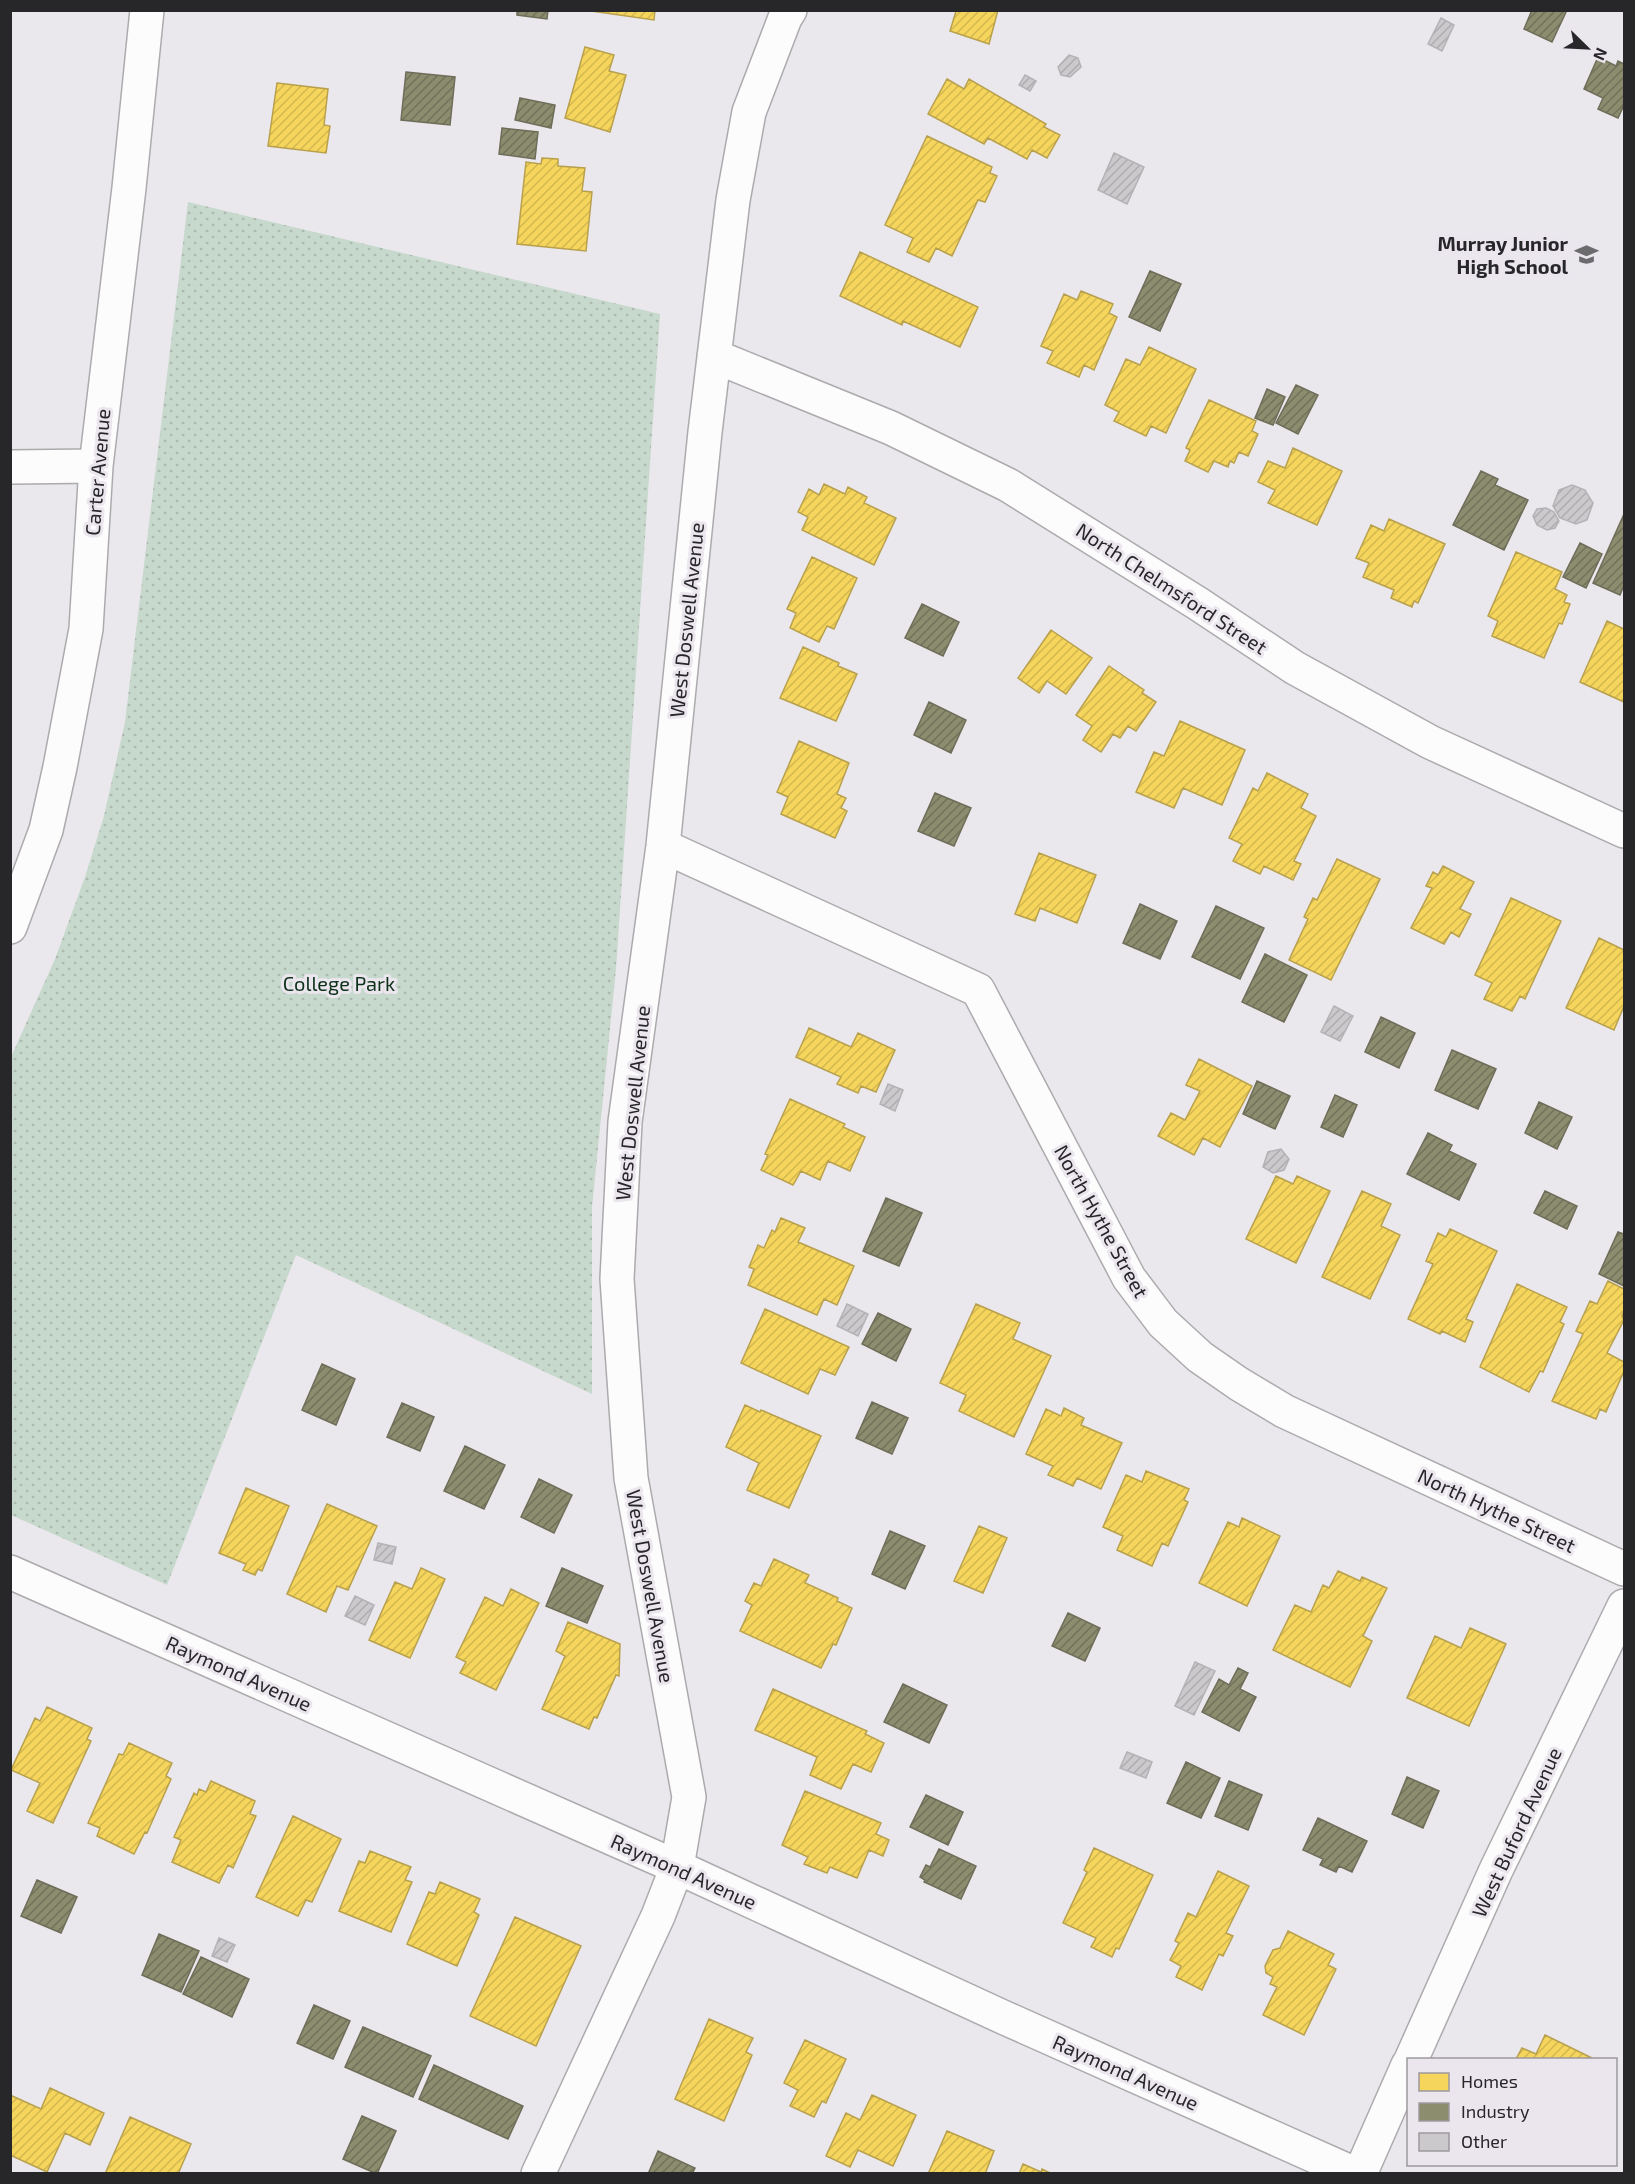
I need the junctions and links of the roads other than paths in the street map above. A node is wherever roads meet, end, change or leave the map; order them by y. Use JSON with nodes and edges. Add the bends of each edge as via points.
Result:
{"nodes":[{"id":1,"x":147,"y":10,"type":"edge"},
{"id":2,"x":790,"y":10,"type":"edge"},
{"id":3,"x":714,"y":356,"type":"junction"},
{"id":4,"x":96,"y":466,"type":"junction"},
{"id":5,"x":10,"y":467,"type":"edge"},
{"id":6,"x":1624,"y":831,"type":"edge"},
{"id":7,"x":663,"y":846,"type":"junction"},
{"id":8,"x":10,"y":927,"type":"edge"},
{"id":9,"x":1624,"y":1569,"type":"edge"},
{"id":10,"x":10,"y":1572,"type":"edge"},
{"id":11,"x":1624,"y":1606,"type":"edge"},
{"id":12,"x":677,"y":1867,"type":"junction"},
{"id":13,"x":1412,"y":2058,"type":"edge"},
{"id":14,"x":1407,"y":2067,"type":"edge"},
{"id":15,"x":538,"y":2174,"type":"edge"},
{"id":16,"x":1355,"y":2174,"type":"edge"},
{"id":17,"x":1360,"y":2174,"type":"edge"}],
"edges":[{"from":1,"to":4,"type":"street","name":"Carter Avenue"},
{"from":2,"to":3,"type":"street","name":"West Doswell Avenue","via":[[749,112],[733,200]]},
{"from":3,"to":6,"type":"street","name":"North Chelmsford Street","via":[[891,428],[1008,485],[1295,668],[1430,742]]},
{"from":3,"to":7,"type":"street","name":"West Doswell Avenue"},
{"from":4,"to":5,"type":"street"},
{"from":4,"to":8,"type":"street","name":"Carter Avenue","via":[[86,629],[46,830]]},
{"from":7,"to":9,"type":"street","name":"North Hythe Street","via":[[978,990],[1129,1278],[1163,1323],[1200,1357],[1284,1411]]},
{"from":7,"to":12,"type":"street","name":"West Doswell Avenue","via":[[625,1122],[617,1279],[631,1478],[689,1797]]},
{"from":10,"to":12,"type":"street","name":"Raymond Avenue"},
{"from":11,"to":13,"type":"street","name":"West Buford Avenue","via":[[1496,1870]]},
{"from":12,"to":15,"type":"street","name":"West Doswell Avenue"},
{"from":12,"to":16,"type":"street","name":"Raymond Avenue"},
{"from":14,"to":17,"type":"street"}]}
